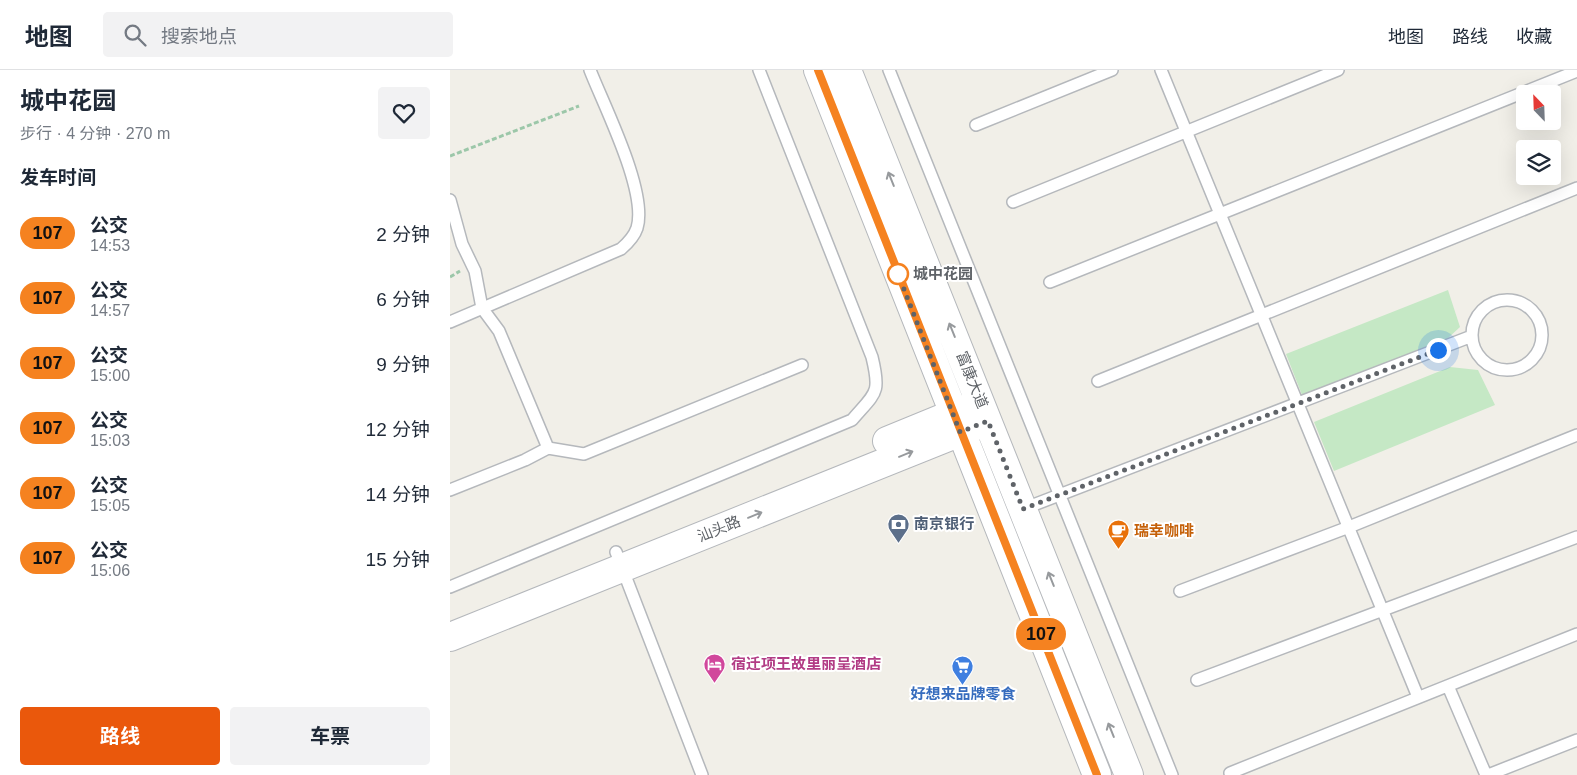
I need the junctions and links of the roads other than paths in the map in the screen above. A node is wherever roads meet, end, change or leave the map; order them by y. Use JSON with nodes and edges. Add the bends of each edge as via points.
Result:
{"nodes":[{"id":1,"x":590,"y":70,"type":"edge"},
{"id":2,"x":759,"y":70,"type":"edge"},
{"id":3,"x":818,"y":70,"type":"edge"},
{"id":4,"x":847,"y":70,"type":"edge"},
{"id":5,"x":889,"y":70,"type":"edge"},
{"id":6,"x":1112,"y":70,"type":"edge"},
{"id":7,"x":1161,"y":70,"type":"edge"},
{"id":8,"x":1338,"y":70,"type":"edge"},
{"id":9,"x":1577,"y":71,"type":"edge"},
{"id":10,"x":976,"y":125,"type":"dead end"},
{"id":11,"x":1186,"y":132,"type":"junction"},
{"id":12,"x":1577,"y":188,"type":"edge"},
{"id":13,"x":450,"y":200,"type":"edge"},
{"id":14,"x":1013,"y":202,"type":"dead end"},
{"id":15,"x":1220,"y":214,"type":"junction"},
{"id":16,"x":1050,"y":282,"type":"dead end"},
{"id":17,"x":482,"y":308,"type":"junction"},
{"id":18,"x":1263,"y":315,"type":"junction"},
{"id":19,"x":450,"y":322,"type":"edge"},
{"id":20,"x":1472,"y":336,"type":"junction"},
{"id":21,"x":802,"y":366,"type":"dead end"},
{"id":22,"x":1098,"y":380,"type":"dead end"},
{"id":23,"x":1299,"y":403,"type":"junction"},
{"id":24,"x":984,"y":412,"type":"junction"},
{"id":25,"x":957,"y":423,"type":"junction"},
{"id":26,"x":1577,"y":435,"type":"edge"},
{"id":27,"x":548,"y":448,"type":"junction"},
{"id":28,"x":450,"y":490,"type":"edge"},
{"id":29,"x":1060,"y":495,"type":"junction"},
{"id":30,"x":1023,"y":509,"type":"junction"},
{"id":31,"x":1349,"y":527,"type":"junction"},
{"id":32,"x":1577,"y":537,"type":"edge"},
{"id":33,"x":619,"y":560,"type":"junction"},
{"id":34,"x":450,"y":586,"type":"edge"},
{"id":35,"x":1180,"y":591,"type":"dead end"},
{"id":36,"x":1383,"y":610,"type":"junction"},
{"id":37,"x":450,"y":620,"type":"edge"},
{"id":38,"x":1577,"y":634,"type":"edge"},
{"id":39,"x":450,"y":637,"type":"edge"},
{"id":40,"x":1197,"y":680,"type":"dead end"},
{"id":41,"x":1448,"y":686,"type":"junction"},
{"id":42,"x":1418,"y":697,"type":"junction"},
{"id":43,"x":1577,"y":740,"type":"edge"},
{"id":44,"x":1230,"y":773,"type":"dead end"},
{"id":45,"x":702,"y":775,"type":"edge"},
{"id":46,"x":1097,"y":775,"type":"edge"},
{"id":47,"x":1129,"y":775,"type":"edge"},
{"id":48,"x":1172,"y":775,"type":"edge"},
{"id":49,"x":1487,"y":775,"type":"edge"}],
"edges":[{"from":1,"to":17,"type":"lane","via":[[634,182],[639,211],[632,239],[621,249]]},
{"from":2,"to":34,"type":"lane","via":[[872,357],[878,382],[874,394],[852,420]]},
{"from":3,"to":25,"type":"street","name":"富康大道"},
{"from":24,"to":4,"type":"street","name":"富康大道","one_way":true},
{"from":5,"to":29,"type":"lane"},
{"from":6,"to":10,"type":"lane"},
{"from":7,"to":11,"type":"lane"},
{"from":8,"to":11,"type":"lane"},
{"from":9,"to":15,"type":"lane"},
{"from":11,"to":14,"type":"lane"},
{"from":11,"to":15,"type":"lane"},
{"from":12,"to":18,"type":"lane"},
{"from":13,"to":17,"type":"lane","via":[[462,244],[475,271]]},
{"from":15,"to":16,"type":"lane"},
{"from":15,"to":18,"type":"lane"},
{"from":17,"to":19,"type":"lane"},
{"from":17,"to":27,"type":"lane","via":[[498,331]]},
{"from":18,"to":22,"type":"lane"},
{"from":18,"to":23,"type":"lane"},
{"from":20,"to":20,"type":"lane","via":[[1474,325],[1486,307],[1508,300],[1519,302],[1533,311],[1541,326],[1542,337],[1533,358],[1513,369],[1501,369],[1481,358]]},
{"from":20,"to":23,"type":"lane"},
{"from":21,"to":27,"type":"lane","via":[[584,454]]},
{"from":23,"to":29,"type":"lane"},
{"from":23,"to":31,"type":"lane"},
{"from":24,"to":25,"type":"street","name":"汕头路"},
{"from":24,"to":30,"type":"street","name":"富康大道"},
{"from":25,"to":33,"type":"street","name":"汕头路"},
{"from":25,"to":46,"type":"street","name":"富康大道"},
{"from":26,"to":31,"type":"lane"},
{"from":27,"to":28,"type":"lane"},
{"from":29,"to":30,"type":"lane"},
{"from":29,"to":48,"type":"lane"},
{"from":47,"to":30,"type":"street","name":"富康大道","one_way":true},
{"from":31,"to":35,"type":"lane"},
{"from":31,"to":36,"type":"lane"},
{"from":32,"to":36,"type":"lane"},
{"from":33,"to":37,"type":"street","name":"汕头路"},
{"from":33,"to":39,"type":"street","name":"汕头路"},
{"from":33,"to":45,"type":"lane"},
{"from":36,"to":40,"type":"lane"},
{"from":36,"to":42,"type":"lane"},
{"from":38,"to":41,"type":"lane"},
{"from":41,"to":42,"type":"lane"},
{"from":41,"to":49,"type":"lane"},
{"from":42,"to":44,"type":"lane"},
{"from":43,"to":49,"type":"lane"}]}
